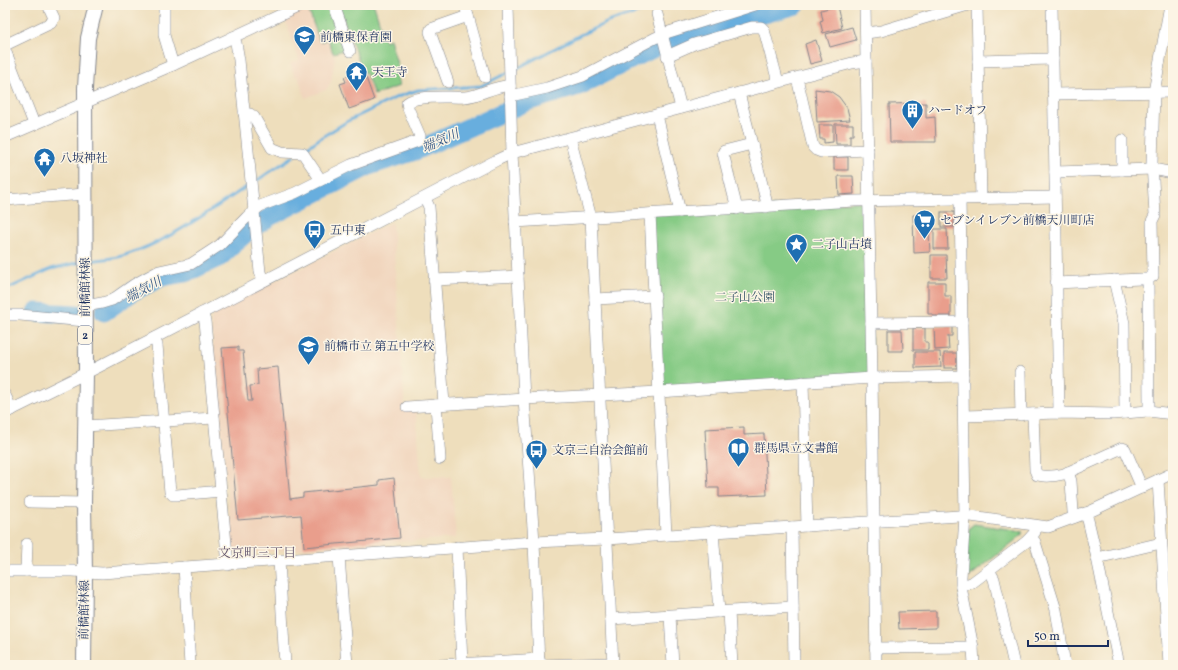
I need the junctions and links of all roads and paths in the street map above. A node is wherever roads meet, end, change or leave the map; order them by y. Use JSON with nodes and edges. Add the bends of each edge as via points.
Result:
{"nodes":[{"id":1,"x":48,"y":5,"type":"edge"},
{"id":2,"x":96,"y":5,"type":"edge"},
{"id":3,"x":164,"y":5,"type":"edge"},
{"id":4,"x":302,"y":5,"type":"edge"},
{"id":5,"x":334,"y":5,"type":"edge"},
{"id":6,"x":508,"y":5,"type":"edge"},
{"id":7,"x":755,"y":5,"type":"edge"},
{"id":8,"x":865,"y":5,"type":"edge"},
{"id":9,"x":968,"y":5,"type":"edge"},
{"id":10,"x":977,"y":5,"type":"edge"},
{"id":11,"x":1052,"y":5,"type":"edge"},
{"id":12,"x":1170,"y":5,"type":"edge"},
{"id":13,"x":467,"y":10,"type":"edge"},
{"id":14,"x":657,"y":14,"type":"dead end"},
{"id":15,"x":866,"y":33,"type":"junction"},
{"id":16,"x":662,"y":35,"type":"junction"},
{"id":17,"x":233,"y":37,"type":"junction"},
{"id":18,"x":5,"y":45,"type":"edge"},
{"id":19,"x":5,"y":50,"type":"edge"},
{"id":20,"x":350,"y":51,"type":"dead end"},
{"id":21,"x":667,"y":56,"type":"junction"},
{"id":22,"x":1053,"y":59,"type":"junction"},
{"id":23,"x":866,"y":61,"type":"junction"},
{"id":24,"x":978,"y":61,"type":"junction"},
{"id":25,"x":173,"y":65,"type":"junction"},
{"id":26,"x":485,"y":76,"type":"dead end"},
{"id":27,"x":797,"y":78,"type":"junction"},
{"id":28,"x":448,"y":82,"type":"dead end"},
{"id":29,"x":778,"y":82,"type":"junction"},
{"id":30,"x":510,"y":91,"type":"junction"},
{"id":31,"x":1154,"y":92,"type":"junction"},
{"id":32,"x":1173,"y":92,"type":"edge"},
{"id":33,"x":739,"y":93,"type":"junction"},
{"id":34,"x":1053,"y":94,"type":"junction"},
{"id":35,"x":85,"y":102,"type":"junction"},
{"id":36,"x":681,"y":108,"type":"junction"},
{"id":37,"x":244,"y":114,"type":"junction"},
{"id":38,"x":657,"y":115,"type":"junction"},
{"id":39,"x":34,"y":124,"type":"junction"},
{"id":40,"x":5,"y":137,"type":"edge"},
{"id":41,"x":570,"y":138,"type":"junction"},
{"id":42,"x":1122,"y":140,"type":"dead end"},
{"id":43,"x":752,"y":144,"type":"junction"},
{"id":44,"x":868,"y":150,"type":"junction"},
{"id":45,"x":512,"y":154,"type":"junction"},
{"id":46,"x":1153,"y":169,"type":"junction"},
{"id":47,"x":1122,"y":170,"type":"junction"},
{"id":48,"x":1055,"y":172,"type":"junction"},
{"id":49,"x":1173,"y":172,"type":"edge"},
{"id":50,"x":321,"y":180,"type":"junction"},
{"id":51,"x":85,"y":194,"type":"junction"},
{"id":52,"x":1055,"y":197,"type":"junction"},
{"id":53,"x":425,"y":198,"type":"junction"},
{"id":54,"x":960,"y":199,"type":"junction"},
{"id":55,"x":981,"y":199,"type":"junction"},
{"id":56,"x":5,"y":200,"type":"edge"},
{"id":57,"x":869,"y":201,"type":"junction"},
{"id":58,"x":766,"y":207,"type":"junction"},
{"id":59,"x":737,"y":208,"type":"junction"},
{"id":60,"x":254,"y":211,"type":"junction"},
{"id":61,"x":680,"y":212,"type":"junction"},
{"id":62,"x":650,"y":214,"type":"junction"},
{"id":63,"x":591,"y":218,"type":"junction"},
{"id":64,"x":515,"y":222,"type":"junction"},
{"id":65,"x":518,"y":276,"type":"junction"},
{"id":66,"x":1148,"y":279,"type":"junction"},
{"id":67,"x":434,"y":280,"type":"junction"},
{"id":68,"x":1114,"y":280,"type":"junction"},
{"id":69,"x":263,"y":281,"type":"junction"},
{"id":70,"x":1056,"y":283,"type":"junction"},
{"id":71,"x":655,"y":296,"type":"junction"},
{"id":72,"x":595,"y":299,"type":"junction"},
{"id":73,"x":85,"y":306,"type":"junction"},
{"id":74,"x":202,"y":313,"type":"junction"},
{"id":75,"x":5,"y":315,"type":"edge"},
{"id":76,"x":85,"y":321,"type":"junction"},
{"id":77,"x":962,"y":322,"type":"junction"},
{"id":78,"x":871,"y":323,"type":"junction"},
{"id":79,"x":154,"y":338,"type":"junction"},
{"id":80,"x":86,"y":372,"type":"junction"},
{"id":81,"x":1020,"y":372,"type":"dead end"},
{"id":82,"x":963,"y":376,"type":"junction"},
{"id":83,"x":872,"y":378,"type":"junction"},
{"id":84,"x":803,"y":382,"type":"junction"},
{"id":85,"x":659,"y":392,"type":"junction"},
{"id":86,"x":5,"y":395,"type":"edge"},
{"id":87,"x":600,"y":396,"type":"junction"},
{"id":88,"x":524,"y":399,"type":"junction"},
{"id":89,"x":440,"y":404,"type":"junction"},
{"id":90,"x":407,"y":406,"type":"dead end"},
{"id":91,"x":8,"y":411,"type":"edge"},
{"id":92,"x":1148,"y":411,"type":"junction"},
{"id":93,"x":1059,"y":413,"type":"junction"},
{"id":94,"x":1125,"y":413,"type":"junction"},
{"id":95,"x":1032,"y":414,"type":"junction"},
{"id":96,"x":1173,"y":414,"type":"edge"},
{"id":97,"x":1021,"y":415,"type":"junction"},
{"id":98,"x":964,"y":416,"type":"junction"},
{"id":99,"x":214,"y":418,"type":"junction"},
{"id":100,"x":163,"y":421,"type":"junction"},
{"id":101,"x":85,"y":426,"type":"junction"},
{"id":102,"x":440,"y":459,"type":"dead end"},
{"id":103,"x":1068,"y":472,"type":"junction"},
{"id":104,"x":1173,"y":473,"type":"edge"},
{"id":105,"x":1158,"y":480,"type":"junction"},
{"id":106,"x":1142,"y":488,"type":"junction"},
{"id":107,"x":221,"y":491,"type":"junction"},
{"id":108,"x":30,"y":502,"type":"dead end"},
{"id":109,"x":84,"y":503,"type":"junction"},
{"id":110,"x":1080,"y":515,"type":"junction"},
{"id":111,"x":965,"y":516,"type":"junction"},
{"id":112,"x":873,"y":521,"type":"junction"},
{"id":113,"x":807,"y":526,"type":"junction"},
{"id":114,"x":1036,"y":526,"type":"junction"},
{"id":115,"x":792,"y":527,"type":"junction"},
{"id":116,"x":713,"y":532,"type":"junction"},
{"id":117,"x":666,"y":535,"type":"junction"},
{"id":118,"x":1031,"y":537,"type":"junction"},
{"id":119,"x":607,"y":539,"type":"junction"},
{"id":120,"x":534,"y":542,"type":"junction"},
{"id":121,"x":1161,"y":543,"type":"junction"},
{"id":122,"x":27,"y":544,"type":"dead end"},
{"id":123,"x":457,"y":548,"type":"junction"},
{"id":124,"x":339,"y":556,"type":"junction"},
{"id":125,"x":1097,"y":558,"type":"junction"},
{"id":126,"x":279,"y":560,"type":"junction"},
{"id":127,"x":228,"y":565,"type":"junction"},
{"id":128,"x":184,"y":567,"type":"junction"},
{"id":129,"x":989,"y":570,"type":"junction"},
{"id":130,"x":5,"y":571,"type":"edge"},
{"id":131,"x":26,"y":571,"type":"junction"},
{"id":132,"x":85,"y":573,"type":"junction"},
{"id":133,"x":961,"y":587,"type":"junction"},
{"id":134,"x":793,"y":607,"type":"junction"},
{"id":135,"x":724,"y":612,"type":"junction"},
{"id":136,"x":670,"y":616,"type":"junction"},
{"id":137,"x":611,"y":619,"type":"junction"},
{"id":138,"x":973,"y":646,"type":"junction"},
{"id":139,"x":875,"y":648,"type":"junction"},
{"id":140,"x":539,"y":663,"type":"edge"},
{"id":141,"x":462,"y":664,"type":"junction"},
{"id":142,"x":613,"y":664,"type":"edge"},
{"id":143,"x":84,"y":665,"type":"edge"},
{"id":144,"x":190,"y":665,"type":"edge"},
{"id":145,"x":285,"y":665,"type":"edge"},
{"id":146,"x":347,"y":665,"type":"edge"},
{"id":147,"x":442,"y":665,"type":"edge"},
{"id":148,"x":673,"y":665,"type":"edge"},
{"id":149,"x":732,"y":665,"type":"edge"},
{"id":150,"x":794,"y":665,"type":"edge"},
{"id":151,"x":876,"y":665,"type":"edge"},
{"id":152,"x":974,"y":665,"type":"edge"},
{"id":153,"x":1014,"y":665,"type":"edge"},
{"id":154,"x":1065,"y":665,"type":"edge"},
{"id":155,"x":1119,"y":665,"type":"edge"},
{"id":156,"x":1169,"y":665,"type":"edge"}],
"edges":[{"from":1,"to":18,"type":"street","via":[[54,18],[51,23]]},
{"from":2,"to":35,"type":"main road","name":"前橋館林線","number":"2","via":[[88,38]]},
{"from":3,"to":25,"type":"street","via":[[164,35]]},
{"from":4,"to":17,"type":"street"},
{"from":5,"to":20,"type":"street"},
{"from":6,"to":30,"type":"street"},
{"from":7,"to":16,"type":"street"},
{"from":8,"to":15,"type":"street"},
{"from":9,"to":15,"type":"street","via":[[881,32]]},
{"from":10,"to":24,"type":"street"},
{"from":11,"to":22,"type":"street"},
{"from":12,"to":31,"type":"street"},
{"from":13,"to":26,"type":"street"},
{"from":13,"to":28,"type":"street","via":[[431,29],[430,32]]},
{"from":14,"to":16,"type":"street"},
{"from":15,"to":23,"type":"street"},
{"from":16,"to":21,"type":"street"},
{"from":16,"to":30,"type":"street","via":[[582,76],[547,88]]},
{"from":17,"to":25,"type":"street"},
{"from":17,"to":37,"type":"street","via":[[239,60]]},
{"from":19,"to":39,"type":"street"},
{"from":21,"to":29,"type":"street","via":[[694,44],[752,27],[761,27]]},
{"from":21,"to":36,"type":"street"},
{"from":22,"to":24,"type":"street"},
{"from":22,"to":34,"type":"street"},
{"from":23,"to":27,"type":"street"},
{"from":23,"to":44,"type":"street"},
{"from":24,"to":55,"type":"street"},
{"from":25,"to":35,"type":"street"},
{"from":27,"to":29,"type":"street"},
{"from":27,"to":44,"type":"street","via":[[813,147],[821,152]]},
{"from":29,"to":33,"type":"street"},
{"from":30,"to":45,"type":"street"},
{"from":30,"to":50,"type":"street","via":[[502,86],[471,96],[420,98],[409,102],[408,108],[420,136],[418,141],[351,165]]},
{"from":31,"to":32,"type":"street"},
{"from":31,"to":34,"type":"street"},
{"from":31,"to":46,"type":"street"},
{"from":33,"to":36,"type":"street"},
{"from":33,"to":43,"type":"street"},
{"from":34,"to":48,"type":"street"},
{"from":35,"to":39,"type":"street"},
{"from":35,"to":51,"type":"main road","name":"前橋館林線","number":"2"},
{"from":36,"to":38,"type":"street"},
{"from":37,"to":50,"type":"street","via":[[254,117],[272,148],[304,154]]},
{"from":37,"to":60,"type":"street"},
{"from":38,"to":41,"type":"street"},
{"from":38,"to":61,"type":"street"},
{"from":39,"to":40,"type":"street"},
{"from":41,"to":45,"type":"street"},
{"from":41,"to":63,"type":"street"},
{"from":42,"to":47,"type":"street"},
{"from":43,"to":58,"type":"street"},
{"from":43,"to":59,"type":"street","via":[[723,153]]},
{"from":44,"to":57,"type":"street"},
{"from":45,"to":53,"type":"street"},
{"from":45,"to":64,"type":"street"},
{"from":46,"to":47,"type":"street"},
{"from":46,"to":49,"type":"street"},
{"from":46,"to":66,"type":"street","via":[[1154,274]]},
{"from":47,"to":48,"type":"street"},
{"from":48,"to":52,"type":"street"},
{"from":50,"to":60,"type":"street","via":[[260,206]]},
{"from":51,"to":56,"type":"street"},
{"from":51,"to":73,"type":"main road","name":"前橋館林線","number":"2"},
{"from":52,"to":55,"type":"street"},
{"from":52,"to":70,"type":"street"},
{"from":53,"to":67,"type":"street","via":[[429,207]]},
{"from":53,"to":69,"type":"street"},
{"from":54,"to":55,"type":"street"},
{"from":54,"to":57,"type":"street"},
{"from":54,"to":77,"type":"street"},
{"from":57,"to":58,"type":"street"},
{"from":57,"to":78,"type":"street"},
{"from":58,"to":59,"type":"street"},
{"from":59,"to":61,"type":"street"},
{"from":60,"to":69,"type":"street"},
{"from":60,"to":73,"type":"street","via":[[220,246],[191,264],[159,271],[112,300]]},
{"from":61,"to":62,"type":"street"},
{"from":62,"to":63,"type":"street"},
{"from":62,"to":71,"type":"street"},
{"from":63,"to":64,"type":"street"},
{"from":63,"to":72,"type":"street"},
{"from":64,"to":65,"type":"street"},
{"from":65,"to":67,"type":"street"},
{"from":65,"to":88,"type":"street"},
{"from":66,"to":68,"type":"street"},
{"from":66,"to":92,"type":"street"},
{"from":67,"to":89,"type":"street"},
{"from":68,"to":70,"type":"street"},
{"from":68,"to":94,"type":"street","via":[[1124,328]]},
{"from":69,"to":74,"type":"street"},
{"from":70,"to":93,"type":"street"},
{"from":71,"to":72,"type":"street"},
{"from":71,"to":85,"type":"street"},
{"from":72,"to":87,"type":"street"},
{"from":73,"to":76,"type":"main road","name":"前橋館林線","number":"2"},
{"from":74,"to":79,"type":"street"},
{"from":74,"to":99,"type":"street","via":[[205,321]]},
{"from":75,"to":76,"type":"street"},
{"from":76,"to":80,"type":"main road","name":"前橋館林線","number":"2"},
{"from":77,"to":78,"type":"street"},
{"from":77,"to":82,"type":"street"},
{"from":78,"to":83,"type":"street"},
{"from":79,"to":80,"type":"street"},
{"from":79,"to":100,"type":"street","via":[[157,345]]},
{"from":80,"to":91,"type":"street"},
{"from":80,"to":101,"type":"main road","name":"前橋館林線","number":"2"},
{"from":81,"to":97,"type":"street"},
{"from":82,"to":83,"type":"street"},
{"from":82,"to":98,"type":"street"},
{"from":83,"to":84,"type":"street"},
{"from":83,"to":112,"type":"street"},
{"from":84,"to":85,"type":"street"},
{"from":84,"to":113,"type":"street"},
{"from":85,"to":87,"type":"street"},
{"from":85,"to":117,"type":"street"},
{"from":86,"to":91,"type":"street"},
{"from":87,"to":88,"type":"street"},
{"from":87,"to":119,"type":"street"},
{"from":88,"to":89,"type":"street"},
{"from":88,"to":120,"type":"street"},
{"from":89,"to":90,"type":"street"},
{"from":89,"to":102,"type":"street"},
{"from":92,"to":94,"type":"street"},
{"from":92,"to":96,"type":"street"},
{"from":93,"to":94,"type":"street"},
{"from":93,"to":95,"type":"street"},
{"from":95,"to":97,"type":"street"},
{"from":95,"to":103,"type":"street","via":[[1035,473],[1041,476],[1058,476]]},
{"from":97,"to":98,"type":"street"},
{"from":98,"to":111,"type":"street"},
{"from":99,"to":100,"type":"street"},
{"from":99,"to":107,"type":"street"},
{"from":100,"to":101,"type":"street"},
{"from":100,"to":107,"type":"street","via":[[168,488],[171,494],[177,496]]},
{"from":101,"to":109,"type":"main road","name":"前橋館林線","number":"2"},
{"from":103,"to":106,"type":"street","via":[[1122,448],[1125,449]]},
{"from":103,"to":110,"type":"street","via":[[1073,512]]},
{"from":104,"to":105,"type":"street"},
{"from":105,"to":106,"type":"street"},
{"from":105,"to":121,"type":"street"},
{"from":106,"to":110,"type":"street"},
{"from":107,"to":127,"type":"street"},
{"from":108,"to":109,"type":"street"},
{"from":109,"to":132,"type":"main road","name":"前橋館林線","number":"2"},
{"from":110,"to":114,"type":"street","via":[[1052,526]]},
{"from":110,"to":125,"type":"street","via":[[1088,520]]},
{"from":111,"to":112,"type":"street"},
{"from":111,"to":114,"type":"street"},
{"from":111,"to":133,"type":"street"},
{"from":112,"to":113,"type":"street"},
{"from":112,"to":139,"type":"street"},
{"from":113,"to":115,"type":"street"},
{"from":114,"to":118,"type":"street"},
{"from":115,"to":116,"type":"street"},
{"from":115,"to":134,"type":"street"},
{"from":116,"to":117,"type":"street"},
{"from":116,"to":135,"type":"street"},
{"from":117,"to":119,"type":"street"},
{"from":118,"to":129,"type":"street"},
{"from":118,"to":154,"type":"street","via":[[1035,542],[1056,610]]},
{"from":119,"to":120,"type":"street"},
{"from":119,"to":137,"type":"street"},
{"from":120,"to":123,"type":"street"},
{"from":120,"to":140,"type":"street"},
{"from":121,"to":125,"type":"street"},
{"from":121,"to":156,"type":"street"},
{"from":122,"to":131,"type":"street"},
{"from":123,"to":124,"type":"street"},
{"from":123,"to":141,"type":"street"},
{"from":124,"to":126,"type":"street"},
{"from":124,"to":146,"type":"street"},
{"from":125,"to":155,"type":"street"},
{"from":126,"to":127,"type":"street"},
{"from":126,"to":145,"type":"street"},
{"from":127,"to":128,"type":"street"},
{"from":128,"to":132,"type":"street"},
{"from":128,"to":144,"type":"street"},
{"from":129,"to":133,"type":"street"},
{"from":129,"to":153,"type":"street","via":[[994,579]]},
{"from":130,"to":131,"type":"street"},
{"from":131,"to":132,"type":"street"},
{"from":132,"to":143,"type":"main road","name":"前橋館林線","number":"2"},
{"from":133,"to":138,"type":"street"},
{"from":134,"to":135,"type":"street"},
{"from":134,"to":150,"type":"street"},
{"from":135,"to":136,"type":"street"},
{"from":135,"to":149,"type":"street"},
{"from":136,"to":137,"type":"street"},
{"from":136,"to":148,"type":"street"},
{"from":137,"to":142,"type":"street"},
{"from":138,"to":139,"type":"street"},
{"from":138,"to":152,"type":"street"},
{"from":139,"to":151,"type":"street"},
{"from":140,"to":141,"type":"street"},
{"from":140,"to":142,"type":"street"},
{"from":141,"to":147,"type":"street"}]}
